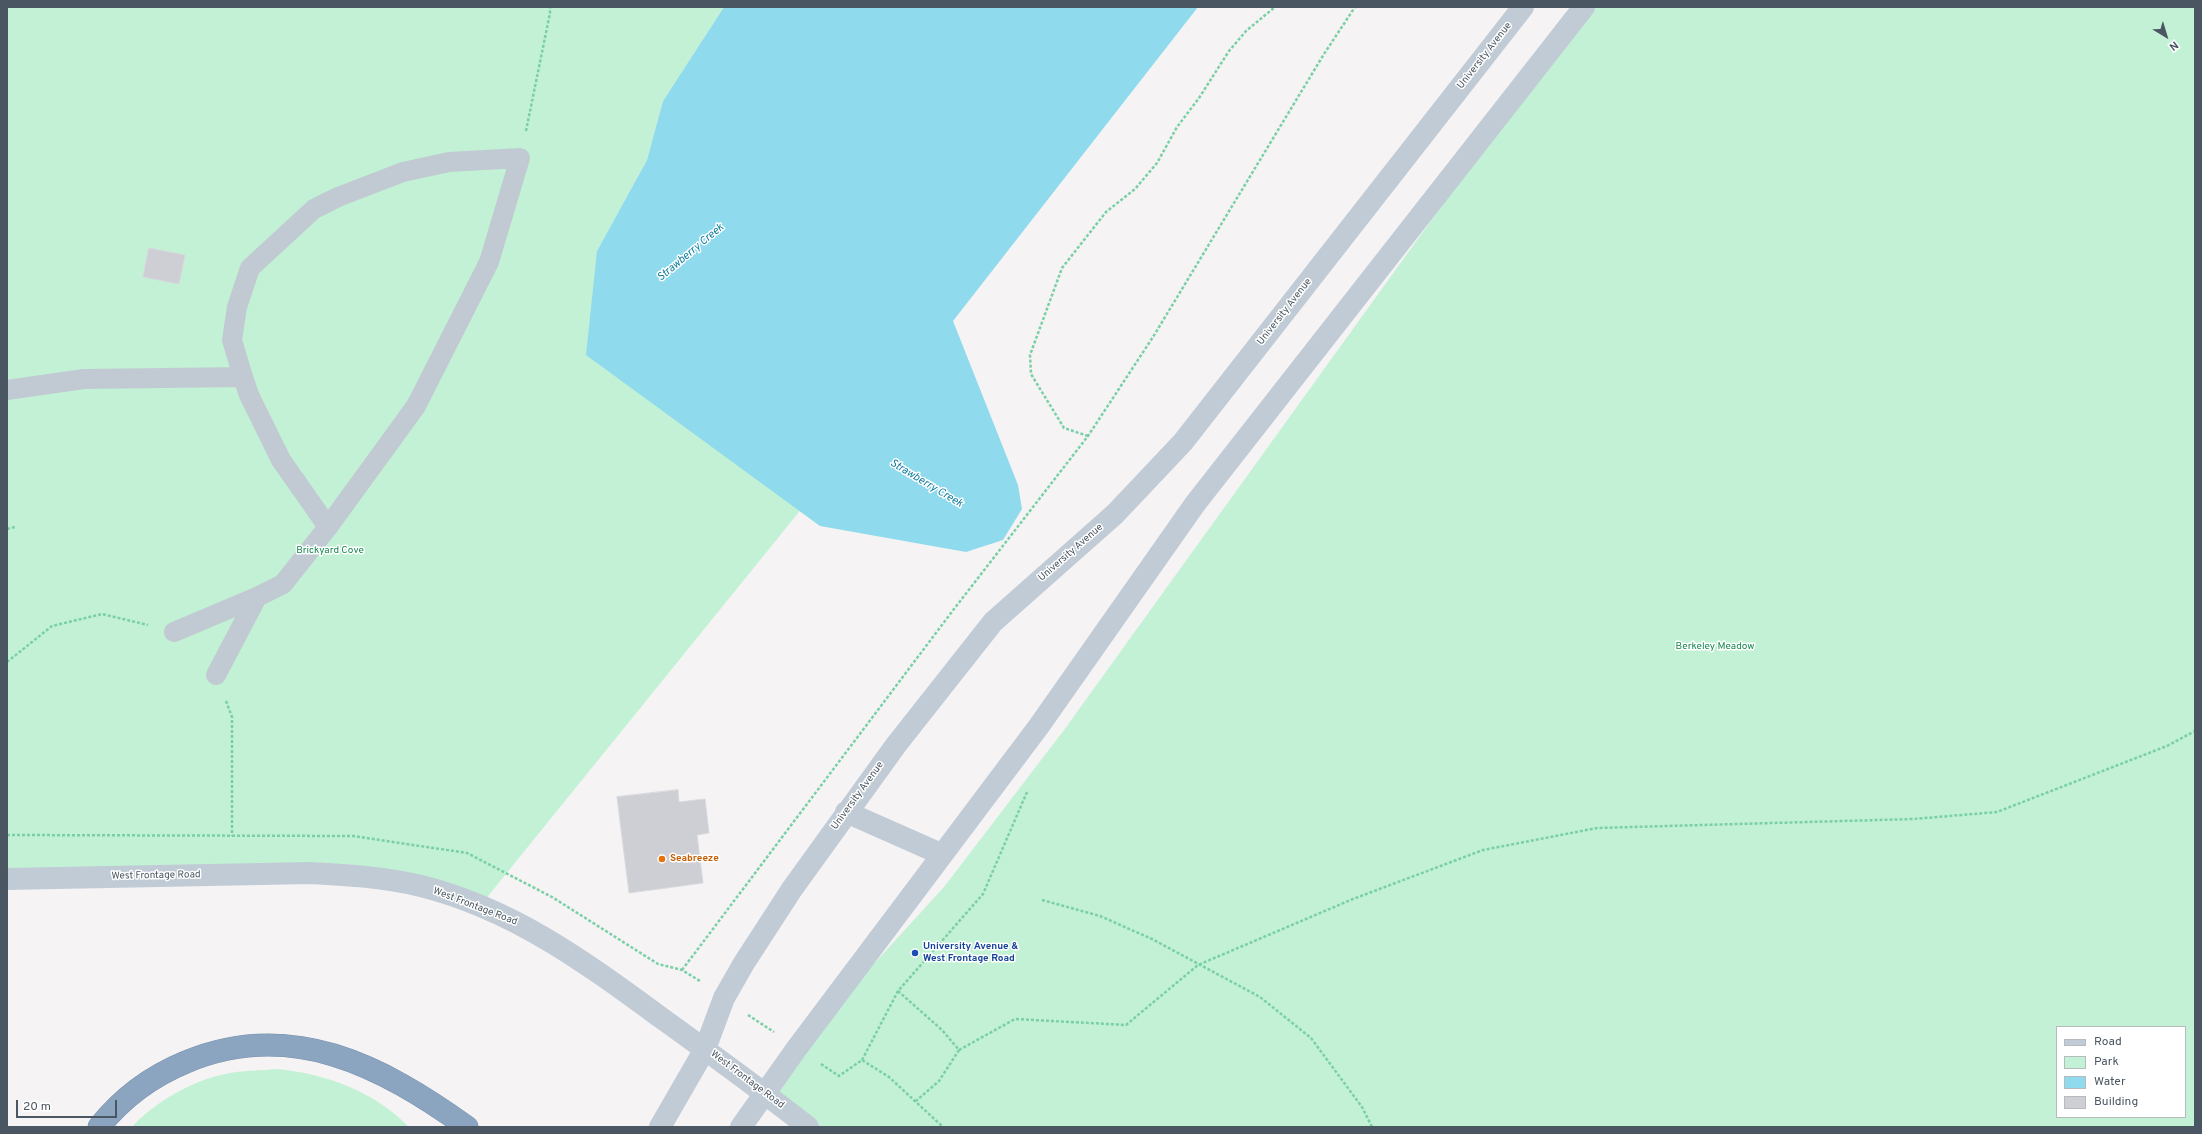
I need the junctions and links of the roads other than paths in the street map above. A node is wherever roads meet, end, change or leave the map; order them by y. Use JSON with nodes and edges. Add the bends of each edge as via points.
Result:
{"nodes":[{"id":1,"x":1523,"y":7,"type":"edge"},
{"id":2,"x":1584,"y":7,"type":"edge"},
{"id":3,"x":242,"y":377,"type":"junction"},
{"id":4,"x":7,"y":390,"type":"edge"},
{"id":5,"x":328,"y":527,"type":"junction"},
{"id":6,"x":257,"y":597,"type":"junction"},
{"id":7,"x":174,"y":632,"type":"road end"},
{"id":8,"x":216,"y":675,"type":"road end"},
{"id":9,"x":846,"y":812,"type":"junction"},
{"id":10,"x":942,"y":854,"type":"junction"},
{"id":11,"x":7,"y":879,"type":"edge"},
{"id":12,"x":705,"y":1049,"type":"junction"},
{"id":13,"x":356,"y":1062,"type":"junction"},
{"id":14,"x":765,"y":1093,"type":"junction"},
{"id":15,"x":99,"y":1127,"type":"edge"},
{"id":16,"x":440,"y":1127,"type":"edge"},
{"id":17,"x":467,"y":1127,"type":"edge"},
{"id":18,"x":660,"y":1127,"type":"edge"},
{"id":19,"x":741,"y":1127,"type":"edge"},
{"id":20,"x":808,"y":1127,"type":"edge"}],
"edges":[{"from":1,"to":9,"type":"street","name":"University Avenue","via":[[1183,442],[1115,514],[993,622]]},
{"from":2,"to":10,"type":"street","via":[[1195,504],[1039,726]]},
{"from":3,"to":4,"type":"lane","via":[[84,379]]},
{"from":3,"to":5,"type":"lane","via":[[281,460]]},
{"from":3,"to":5,"type":"lane","via":[[232,340],[237,307],[250,268],[314,209],[403,172],[449,162],[520,158],[489,262],[416,406]]},
{"from":5,"to":6,"type":"lane","via":[[283,584]]},
{"from":6,"to":7,"type":"lane"},
{"from":6,"to":8,"type":"lane"},
{"from":9,"to":10,"type":"street"},
{"from":9,"to":12,"type":"street","name":"University Avenue","via":[[744,963],[724,998]]},
{"from":10,"to":14,"type":"street"},
{"from":11,"to":12,"type":"street","name":"West Frontage Road","via":[[310,874],[350,875],[420,886],[480,906],[556,943]]},
{"from":12,"to":14,"type":"street","name":"West Frontage Road"},
{"from":12,"to":18,"type":"street","name":"University Avenue"},
{"from":13,"to":15,"type":"highway","via":[[320,1050],[281,1044],[240,1046],[218,1051],[197,1057],[157,1076],[122,1103]]},
{"from":13,"to":16,"type":"highway","via":[[399,1089]]},
{"from":13,"to":17,"type":"highway","via":[[401,1083]]},
{"from":14,"to":19,"type":"street"},
{"from":14,"to":20,"type":"street","name":"West Frontage Road"}]}
